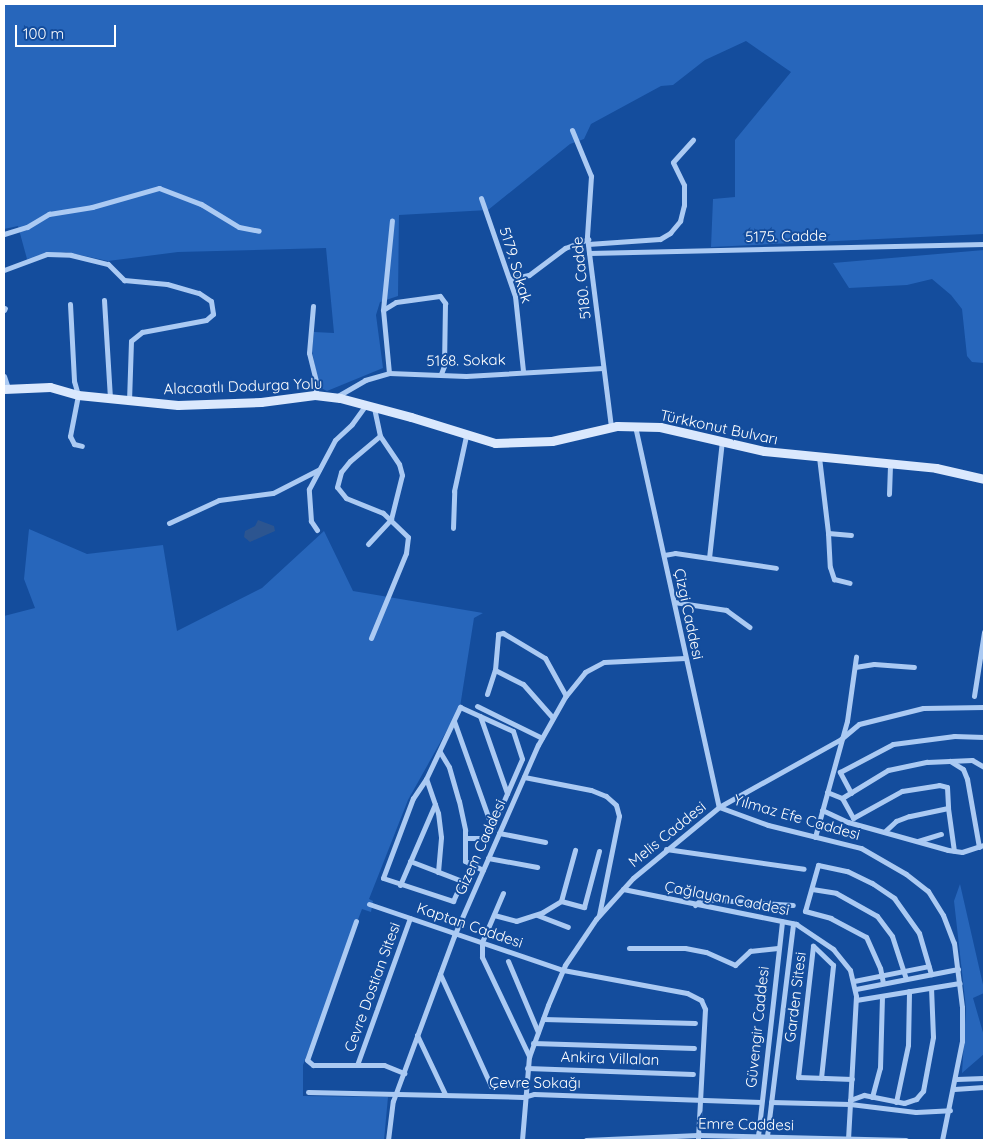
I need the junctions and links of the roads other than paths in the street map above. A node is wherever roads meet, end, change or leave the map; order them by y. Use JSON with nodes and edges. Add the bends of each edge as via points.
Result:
{"nodes":[{"id":1,"x":572,"y":130,"type":"dead end"},
{"id":2,"x":693,"y":140,"type":"dead end"},
{"id":3,"x":481,"y":198,"type":"dead end"},
{"id":4,"x":392,"y":220,"type":"dead end"},
{"id":5,"x":258,"y":232,"type":"dead end"},
{"id":6,"x":4,"y":234,"type":"edge"},
{"id":7,"x":588,"y":242,"type":"junction"},
{"id":8,"x":984,"y":244,"type":"edge"},
{"id":9,"x":589,"y":253,"type":"junction"},
{"id":10,"x":4,"y":270,"type":"edge"},
{"id":11,"x":510,"y":279,"type":"junction"},
{"id":12,"x":104,"y":300,"type":"dead end"},
{"id":13,"x":70,"y":304,"type":"dead end"},
{"id":14,"x":314,"y":306,"type":"dead end"},
{"id":15,"x":383,"y":310,"type":"junction"},
{"id":16,"x":603,"y":368,"type":"junction"},
{"id":17,"x":523,"y":370,"type":"junction"},
{"id":18,"x":389,"y":373,"type":"junction"},
{"id":19,"x":440,"y":374,"type":"junction"},
{"id":20,"x":4,"y":376,"type":"edge"},
{"id":21,"x":6,"y":389,"type":"edge"},
{"id":22,"x":78,"y":395,"type":"junction"},
{"id":23,"x":315,"y":395,"type":"junction"},
{"id":24,"x":336,"y":397,"type":"junction"},
{"id":25,"x":110,"y":399,"type":"junction"},
{"id":26,"x":129,"y":402,"type":"junction"},
{"id":27,"x":370,"y":407,"type":"junction"},
{"id":28,"x":635,"y":426,"type":"junction"},
{"id":29,"x":611,"y":427,"type":"junction"},
{"id":30,"x":380,"y":436,"type":"junction"},
{"id":31,"x":466,"y":436,"type":"junction"},
{"id":32,"x":722,"y":442,"type":"junction"},
{"id":33,"x":82,"y":446,"type":"dead end"},
{"id":34,"x":819,"y":457,"type":"junction"},
{"id":35,"x":890,"y":462,"type":"junction"},
{"id":36,"x":318,"y":470,"type":"junction"},
{"id":37,"x":984,"y":479,"type":"edge"},
{"id":38,"x":889,"y":494,"type":"dead end"},
{"id":39,"x":391,"y":520,"type":"junction"},
{"id":40,"x":169,"y":523,"type":"dead end"},
{"id":41,"x":453,"y":528,"type":"dead end"},
{"id":42,"x":317,"y":530,"type":"dead end"},
{"id":43,"x":828,"y":533,"type":"junction"},
{"id":44,"x":851,"y":535,"type":"dead end"},
{"id":45,"x":368,"y":544,"type":"dead end"},
{"id":46,"x":664,"y":555,"type":"junction"},
{"id":47,"x":709,"y":558,"type":"junction"},
{"id":48,"x":776,"y":568,"type":"dead end"},
{"id":49,"x":850,"y":583,"type":"dead end"},
{"id":50,"x":674,"y":602,"type":"junction"},
{"id":51,"x":749,"y":627,"type":"dead end"},
{"id":52,"x":984,"y":632,"type":"edge"},
{"id":53,"x":371,"y":638,"type":"dead end"},
{"id":54,"x":982,"y":652,"type":"edge"},
{"id":55,"x":686,"y":658,"type":"junction"},
{"id":56,"x":856,"y":658,"type":"dead end"},
{"id":57,"x":856,"y":667,"type":"junction"},
{"id":58,"x":914,"y":667,"type":"dead end"},
{"id":59,"x":495,"y":670,"type":"junction"},
{"id":60,"x":487,"y":694,"type":"dead end"},
{"id":61,"x":566,"y":696,"type":"junction"},
{"id":62,"x":974,"y":696,"type":"dead end"},
{"id":63,"x":477,"y":706,"type":"dead end"},
{"id":64,"x":984,"y":707,"type":"edge"},
{"id":65,"x":480,"y":716,"type":"junction"},
{"id":66,"x":553,"y":718,"type":"junction"},
{"id":67,"x":454,"y":721,"type":"junction"},
{"id":68,"x":984,"y":737,"type":"edge"},
{"id":69,"x":542,"y":738,"type":"junction"},
{"id":70,"x":841,"y":739,"type":"junction"},
{"id":71,"x":440,"y":752,"type":"junction"},
{"id":72,"x":949,"y":760,"type":"junction"},
{"id":73,"x":984,"y":767,"type":"edge"},
{"id":74,"x":524,"y":777,"type":"junction"},
{"id":75,"x":426,"y":779,"type":"junction"},
{"id":76,"x":827,"y":792,"type":"junction"},
{"id":77,"x":851,"y":793,"type":"junction"},
{"id":78,"x":507,"y":794,"type":"junction"},
{"id":79,"x":842,"y":798,"type":"junction"},
{"id":80,"x":435,"y":803,"type":"junction"},
{"id":81,"x":719,"y":807,"type":"junction"},
{"id":82,"x":948,"y":808,"type":"junction"},
{"id":83,"x":822,"y":810,"type":"junction"},
{"id":84,"x":492,"y":828,"type":"junction"},
{"id":85,"x":884,"y":832,"type":"junction"},
{"id":86,"x":499,"y":833,"type":"junction"},
{"id":87,"x":941,"y":834,"type":"dead end"},
{"id":88,"x":814,"y":837,"type":"junction"},
{"id":89,"x":465,"y":838,"type":"junction"},
{"id":90,"x":916,"y":841,"type":"junction"},
{"id":91,"x":545,"y":842,"type":"dead end"},
{"id":92,"x":982,"y":846,"type":"edge"},
{"id":93,"x":575,"y":850,"type":"dead end"},
{"id":94,"x":666,"y":850,"type":"junction"},
{"id":95,"x":599,"y":851,"type":"dead end"},
{"id":96,"x":954,"y":851,"type":"junction"},
{"id":97,"x":488,"y":858,"type":"junction"},
{"id":98,"x":410,"y":861,"type":"junction"},
{"id":99,"x":537,"y":867,"type":"dead end"},
{"id":100,"x":804,"y":869,"type":"dead end"},
{"id":101,"x":483,"y":870,"type":"junction"},
{"id":102,"x":438,"y":872,"type":"junction"},
{"id":103,"x":400,"y":885,"type":"junction"},
{"id":104,"x":812,"y":888,"type":"junction"},
{"id":105,"x":623,"y":889,"type":"junction"},
{"id":106,"x":503,"y":893,"type":"dead end"},
{"id":107,"x":561,"y":901,"type":"junction"},
{"id":108,"x":369,"y":904,"type":"dead end"},
{"id":109,"x":696,"y":905,"type":"junction"},
{"id":110,"x":793,"y":906,"type":"dead end"},
{"id":111,"x":494,"y":915,"type":"junction"},
{"id":112,"x":536,"y":915,"type":"junction"},
{"id":113,"x":599,"y":915,"type":"junction"},
{"id":114,"x":410,"y":918,"type":"junction"},
{"id":115,"x":356,"y":921,"type":"dead end"},
{"id":116,"x":782,"y":921,"type":"junction"},
{"id":117,"x":793,"y":924,"type":"junction"},
{"id":118,"x":568,"y":927,"type":"dead end"},
{"id":119,"x":455,"y":933,"type":"junction"},
{"id":120,"x":482,"y":942,"type":"junction"},
{"id":121,"x":629,"y":948,"type":"dead end"},
{"id":122,"x":778,"y":948,"type":"junction"},
{"id":123,"x":508,"y":961,"type":"dead end"},
{"id":124,"x":735,"y":965,"type":"junction"},
{"id":125,"x":929,"y":966,"type":"junction"},
{"id":126,"x":742,"y":969,"type":"dead end"},
{"id":127,"x":958,"y":969,"type":"junction"},
{"id":128,"x":563,"y":970,"type":"junction"},
{"id":129,"x":905,"y":972,"type":"junction"},
{"id":130,"x":440,"y":974,"type":"junction"},
{"id":131,"x":930,"y":974,"type":"junction"},
{"id":132,"x":882,"y":975,"type":"junction"},
{"id":133,"x":906,"y":979,"type":"junction"},
{"id":134,"x":854,"y":981,"type":"junction"},
{"id":135,"x":883,"y":983,"type":"junction"},
{"id":136,"x":960,"y":983,"type":"junction"},
{"id":137,"x":931,"y":988,"type":"junction"},
{"id":138,"x":856,"y":989,"type":"junction"},
{"id":139,"x":908,"y":991,"type":"junction"},
{"id":140,"x":882,"y":996,"type":"junction"},
{"id":141,"x":856,"y":1000,"type":"junction"},
{"id":142,"x":543,"y":1019,"type":"junction"},
{"id":143,"x":695,"y":1023,"type":"dead end"},
{"id":144,"x":538,"y":1032,"type":"junction"},
{"id":145,"x":417,"y":1035,"type":"junction"},
{"id":146,"x":533,"y":1043,"type":"junction"},
{"id":147,"x":694,"y":1048,"type":"dead end"},
{"id":148,"x":529,"y":1057,"type":"junction"},
{"id":149,"x":357,"y":1065,"type":"junction"},
{"id":150,"x":527,"y":1068,"type":"junction"},
{"id":151,"x":404,"y":1073,"type":"junction"},
{"id":152,"x":693,"y":1074,"type":"dead end"},
{"id":153,"x":821,"y":1078,"type":"junction"},
{"id":154,"x":984,"y":1078,"type":"edge"},
{"id":155,"x":852,"y":1079,"type":"junction"},
{"id":156,"x":956,"y":1079,"type":"junction"},
{"id":157,"x":525,"y":1083,"type":"junction"},
{"id":158,"x":984,"y":1087,"type":"edge"},
{"id":159,"x":954,"y":1089,"type":"junction"},
{"id":160,"x":308,"y":1092,"type":"dead end"},
{"id":161,"x":396,"y":1093,"type":"junction"},
{"id":162,"x":445,"y":1094,"type":"junction"},
{"id":163,"x":523,"y":1097,"type":"junction"},
{"id":164,"x":872,"y":1097,"type":"junction"},
{"id":165,"x":700,"y":1098,"type":"junction"},
{"id":166,"x":761,"y":1102,"type":"junction"},
{"id":167,"x":771,"y":1102,"type":"junction"},
{"id":168,"x":850,"y":1102,"type":"junction"},
{"id":169,"x":896,"y":1102,"type":"junction"},
{"id":170,"x":950,"y":1110,"type":"junction"},
{"id":171,"x":758,"y":1136,"type":"junction"},
{"id":172,"x":767,"y":1136,"type":"junction"},
{"id":173,"x":687,"y":1138,"type":"edge"},
{"id":174,"x":698,"y":1138,"type":"edge"},
{"id":175,"x":775,"y":1138,"type":"edge"},
{"id":176,"x":848,"y":1138,"type":"junction"},
{"id":177,"x":829,"y":1139,"type":"edge"},
{"id":178,"x":388,"y":1140,"type":"edge"},
{"id":179,"x":522,"y":1140,"type":"edge"},
{"id":180,"x":586,"y":1140,"type":"edge"},
{"id":181,"x":892,"y":1140,"type":"edge"},
{"id":182,"x":906,"y":1140,"type":"edge"},
{"id":183,"x":942,"y":1140,"type":"edge"}],
"edges":[{"from":1,"to":7,"type":"street","name":"5180. Cadde","via":[[591,176]]},
{"from":2,"to":7,"type":"street","via":[[673,162],[684,186],[684,205],[680,222],[670,233],[660,239]]},
{"from":3,"to":11,"type":"street","name":"5179. Sokak"},
{"from":4,"to":15,"type":"street"},
{"from":5,"to":6,"type":"street","via":[[239,227],[201,204],[159,188],[92,207],[49,214]]},
{"from":7,"to":9,"type":"street","name":"5180. Cadde"},
{"from":7,"to":11,"type":"street","via":[[565,248],[530,275]]},
{"from":8,"to":9,"type":"street","name":"5175. Cadde"},
{"from":9,"to":16,"type":"street","name":"5180. Cadde"},
{"from":10,"to":26,"type":"street","via":[[48,254],[99,261],[108,264],[124,280],[167,284],[199,293],[211,301],[212,314],[206,320],[142,332],[132,341]]},
{"from":11,"to":17,"type":"street","name":"5179. Sokak","via":[[518,314]]},
{"from":12,"to":25,"type":"street"},
{"from":13,"to":22,"type":"street","via":[[74,381]]},
{"from":14,"to":23,"type":"street","via":[[309,353],[317,386]]},
{"from":15,"to":18,"type":"street"},
{"from":15,"to":19,"type":"street","via":[[396,302],[440,296],[445,303],[444,366]]},
{"from":16,"to":17,"type":"street","name":"5168. Sokak"},
{"from":16,"to":29,"type":"street","name":"5180. Cadde"},
{"from":17,"to":19,"type":"street","name":"5168. Sokak","via":[[466,376]]},
{"from":18,"to":19,"type":"street","name":"5168. Sokak"},
{"from":18,"to":24,"type":"street","name":"5168. Sokak","via":[[365,380]]},
{"from":20,"to":21,"type":"street"},
{"from":21,"to":22,"type":"street","name":"Alacaatlı Dodurga Yolu","via":[[50,387]]},
{"from":22,"to":25,"type":"street","name":"Alacaatlı Dodurga Yolu"},
{"from":22,"to":33,"type":"street","via":[[70,436],[74,444]]},
{"from":23,"to":24,"type":"street","name":"Alacaatlı Dodurga Yolu"},
{"from":23,"to":26,"type":"street","name":"Alacaatlı Dodurga Yolu","via":[[261,402],[178,405]]},
{"from":24,"to":27,"type":"street","name":"Türkkonut Bulvarı"},
{"from":25,"to":26,"type":"street","name":"Alacaatlı Dodurga Yolu"},
{"from":27,"to":30,"type":"street"},
{"from":27,"to":31,"type":"street","name":"Türkkonut Bulvarı"},
{"from":27,"to":36,"type":"street","via":[[335,440]]},
{"from":28,"to":29,"type":"street","name":"Türkkonut Bulvarı"},
{"from":28,"to":32,"type":"street","name":"Türkkonut Bulvarı","via":[[660,427]]},
{"from":28,"to":46,"type":"street","name":"Çizgi Caddesi"},
{"from":29,"to":31,"type":"street","name":"Türkkonut Bulvarı","via":[[520,444],[496,443]]},
{"from":30,"to":39,"type":"street","via":[[399,464],[402,476]]},
{"from":30,"to":39,"type":"street","via":[[350,461],[341,472],[337,487],[346,498]]},
{"from":31,"to":41,"type":"street","via":[[454,490]]},
{"from":32,"to":34,"type":"street","name":"Türkkonut Bulvarı"},
{"from":32,"to":47,"type":"street"},
{"from":34,"to":35,"type":"street","name":"Türkkonut Bulvarı"},
{"from":34,"to":43,"type":"street"},
{"from":35,"to":37,"type":"street","name":"Türkkonut Bulvarı"},
{"from":35,"to":38,"type":"street"},
{"from":36,"to":40,"type":"street","via":[[273,493],[219,500]]},
{"from":36,"to":42,"type":"street","via":[[309,488],[308,502],[311,521]]},
{"from":39,"to":45,"type":"street"},
{"from":39,"to":53,"type":"street","via":[[408,537],[406,553]]},
{"from":43,"to":44,"type":"street"},
{"from":43,"to":49,"type":"street","via":[[834,579]]},
{"from":46,"to":47,"type":"street","via":[[675,553]]},
{"from":46,"to":50,"type":"street","name":"Çizgi Caddesi"},
{"from":47,"to":48,"type":"street"},
{"from":50,"to":51,"type":"street","via":[[726,610]]},
{"from":50,"to":55,"type":"street","name":"Çizgi Caddesi"},
{"from":52,"to":54,"type":"street"},
{"from":54,"to":62,"type":"street"},
{"from":55,"to":61,"type":"street","name":"Gizem Caddesi","via":[[604,662],[585,672]]},
{"from":55,"to":81,"type":"street","name":"Çizgi Caddesi"},
{"from":56,"to":57,"type":"street"},
{"from":57,"to":58,"type":"street","via":[[874,664]]},
{"from":57,"to":70,"type":"street","via":[[848,721]]},
{"from":59,"to":60,"type":"street"},
{"from":59,"to":61,"type":"street","via":[[498,634],[503,633],[546,658]]},
{"from":59,"to":66,"type":"street","via":[[523,684]]},
{"from":61,"to":66,"type":"street","name":"Gizem Caddesi"},
{"from":63,"to":69,"type":"street"},
{"from":64,"to":70,"type":"street","name":"Melis Caddesi","via":[[954,706],[899,712],[858,724]]},
{"from":65,"to":67,"type":"street","via":[[460,707]]},
{"from":65,"to":78,"type":"street"},
{"from":65,"to":78,"type":"street","via":[[513,731],[522,759]]},
{"from":66,"to":69,"type":"street","name":"Gizem Caddesi"},
{"from":67,"to":71,"type":"street"},
{"from":67,"to":84,"type":"street"},
{"from":68,"to":77,"type":"street","via":[[954,736],[893,744],[840,772]]},
{"from":69,"to":74,"type":"street","name":"Gizem Caddesi"},
{"from":70,"to":76,"type":"street"},
{"from":70,"to":81,"type":"street","name":"Melis Caddesi"},
{"from":71,"to":75,"type":"street"},
{"from":71,"to":89,"type":"street","via":[[449,767],[459,801]]},
{"from":72,"to":73,"type":"street","via":[[972,760]]},
{"from":72,"to":77,"type":"street","via":[[888,770]]},
{"from":72,"to":92,"type":"street","via":[[963,769],[967,779]]},
{"from":74,"to":86,"type":"street","name":"Gizem Caddesi"},
{"from":74,"to":113,"type":"street","via":[[592,790],[616,805],[618,816]]},
{"from":75,"to":80,"type":"street"},
{"from":75,"to":103,"type":"street","via":[[413,798],[383,878]]},
{"from":76,"to":79,"type":"street"},
{"from":76,"to":83,"type":"street"},
{"from":77,"to":79,"type":"street"},
{"from":78,"to":84,"type":"street"},
{"from":79,"to":82,"type":"street","via":[[853,818],[902,791],[939,785],[947,787]]},
{"from":80,"to":98,"type":"street"},
{"from":80,"to":102,"type":"street","via":[[441,837]]},
{"from":81,"to":88,"type":"street","name":"Yılmaz Efe Caddesi"},
{"from":81,"to":94,"type":"street","name":"Melis Caddesi"},
{"from":82,"to":85,"type":"street","via":[[909,816],[896,821]]},
{"from":82,"to":96,"type":"street"},
{"from":83,"to":85,"type":"street","via":[[848,822]]},
{"from":83,"to":88,"type":"street"},
{"from":84,"to":89,"type":"street","via":[[485,838]]},
{"from":85,"to":90,"type":"street"},
{"from":86,"to":91,"type":"street"},
{"from":86,"to":97,"type":"street","name":"Gizem Caddesi"},
{"from":87,"to":90,"type":"street"},
{"from":88,"to":127,"type":"street","name":"Yılmaz Efe Caddesi","via":[[861,848],[906,874],[928,892],[943,915],[954,943]]},
{"from":89,"to":101,"type":"street","via":[[465,861]]},
{"from":90,"to":96,"type":"street"},
{"from":92,"to":96,"type":"street"},
{"from":93,"to":107,"type":"street"},
{"from":94,"to":100,"type":"street"},
{"from":94,"to":105,"type":"street","name":"Melis Caddesi"},
{"from":95,"to":107,"type":"street","via":[[584,907]]},
{"from":97,"to":99,"type":"street"},
{"from":97,"to":101,"type":"street","name":"Gizem Caddesi"},
{"from":98,"to":102,"type":"street"},
{"from":98,"to":103,"type":"street"},
{"from":101,"to":119,"type":"street","name":"Gizem Caddesi"},
{"from":102,"to":103,"type":"street","via":[[462,881],[454,901]]},
{"from":104,"to":125,"type":"street","via":[[818,865],[847,872],[872,883],[894,898],[909,916],[919,934]]},
{"from":104,"to":129,"type":"street","via":[[836,893],[877,916],[892,936]]},
{"from":104,"to":132,"type":"street","via":[[806,911],[831,918],[866,937]]},
{"from":105,"to":109,"type":"street","name":"Çağlayan Caddesi"},
{"from":105,"to":113,"type":"street","name":"Melis Caddesi"},
{"from":106,"to":111,"type":"street"},
{"from":107,"to":112,"type":"street"},
{"from":108,"to":114,"type":"street","name":"Kaptan Caddesi"},
{"from":109,"to":110,"type":"street","via":[[702,899]]},
{"from":109,"to":116,"type":"street","name":"Çağlayan Caddesi"},
{"from":111,"to":112,"type":"street","via":[[516,921]]},
{"from":111,"to":120,"type":"street"},
{"from":112,"to":118,"type":"street"},
{"from":113,"to":128,"type":"street","name":"Melis Caddesi"},
{"from":114,"to":119,"type":"street","name":"Kaptan Caddesi"},
{"from":114,"to":149,"type":"street","name":"Cevre Dostian Sitesi"},
{"from":115,"to":149,"type":"street","via":[[307,1060],[312,1065]]},
{"from":116,"to":117,"type":"street","name":"Çağlayan Caddesi"},
{"from":116,"to":122,"type":"street","name":"Güvengir Caddesi"},
{"from":117,"to":134,"type":"street","name":"Çağlayan Caddesi","via":[[833,949],[850,970]]},
{"from":117,"to":167,"type":"street","name":"Güvengir Caddesi"},
{"from":119,"to":120,"type":"street","name":"Kaptan Caddesi"},
{"from":119,"to":130,"type":"street","name":"Gizem Caddesi"},
{"from":120,"to":128,"type":"street","name":"Kaptan Caddesi"},
{"from":120,"to":148,"type":"street","via":[[482,957]]},
{"from":121,"to":124,"type":"street","via":[[686,948],[706,952]]},
{"from":122,"to":124,"type":"street","via":[[750,951]]},
{"from":122,"to":166,"type":"street","name":"Güvengir Caddesi"},
{"from":123,"to":144,"type":"street"},
{"from":124,"to":126,"type":"street"},
{"from":125,"to":129,"type":"street"},
{"from":125,"to":131,"type":"street"},
{"from":127,"to":131,"type":"street"},
{"from":127,"to":136,"type":"street","name":"Yılmaz Efe Caddesi"},
{"from":128,"to":142,"type":"street","name":"Melis Caddesi"},
{"from":128,"to":165,"type":"street","name":"Kaptan Caddesi","via":[[688,993],[701,1000],[705,1009]]},
{"from":129,"to":132,"type":"street"},
{"from":129,"to":133,"type":"street"},
{"from":130,"to":145,"type":"street","name":"Gizem Caddesi"},
{"from":130,"to":157,"type":"street","via":[[491,1086]]},
{"from":131,"to":133,"type":"street"},
{"from":132,"to":134,"type":"street"},
{"from":132,"to":135,"type":"street"},
{"from":133,"to":135,"type":"street"},
{"from":134,"to":138,"type":"street","name":"Çağlayan Caddesi"},
{"from":135,"to":138,"type":"street"},
{"from":136,"to":137,"type":"street"},
{"from":136,"to":156,"type":"street","name":"Yılmaz Efe Caddesi","via":[[962,1041]]},
{"from":137,"to":139,"type":"street"},
{"from":137,"to":169,"type":"street","via":[[933,1038],[922,1091],[916,1099]]},
{"from":138,"to":141,"type":"street","name":"Çağlayan Caddesi"},
{"from":139,"to":140,"type":"street"},
{"from":139,"to":169,"type":"street","via":[[908,1045]]},
{"from":140,"to":141,"type":"street"},
{"from":140,"to":164,"type":"street","via":[[880,1068]]},
{"from":141,"to":155,"type":"street","name":"Çağlayan Caddesi"},
{"from":142,"to":143,"type":"street"},
{"from":142,"to":144,"type":"street","name":"Melis Caddesi"},
{"from":144,"to":146,"type":"street","name":"Melis Caddesi"},
{"from":145,"to":151,"type":"street","name":"Gizem Caddesi"},
{"from":145,"to":162,"type":"street"},
{"from":146,"to":147,"type":"street","name":"Ankira Villalan"},
{"from":146,"to":148,"type":"street","name":"Melis Caddesi"},
{"from":148,"to":150,"type":"street","name":"Melis Caddesi"},
{"from":149,"to":151,"type":"street","via":[[384,1066]]},
{"from":150,"to":152,"type":"street","name":"Ankira Villalan"},
{"from":150,"to":157,"type":"street","name":"Melis Caddesi"},
{"from":151,"to":161,"type":"street","name":"Gizem Caddesi"},
{"from":153,"to":153,"type":"street","name":"Garden Sitesi","via":[[798,1077],[813,946],[833,965]]},
{"from":153,"to":155,"type":"street","name":"Garden Sitesi"},
{"from":154,"to":156,"type":"street"},
{"from":155,"to":168,"type":"street","name":"Çağlayan Caddesi"},
{"from":156,"to":159,"type":"street","name":"Yılmaz Efe Caddesi"},
{"from":157,"to":163,"type":"street","name":"Melis Caddesi"},
{"from":158,"to":159,"type":"street"},
{"from":159,"to":170,"type":"street","name":"Yılmaz Efe Caddesi"},
{"from":160,"to":161,"type":"street","name":"Çevre Sokağı"},
{"from":161,"to":162,"type":"street","name":"Çevre Sokağı"},
{"from":161,"to":178,"type":"street","name":"Gizem Caddesi"},
{"from":162,"to":163,"type":"street","name":"Çevre Sokağı"},
{"from":163,"to":165,"type":"street","name":"Çevre Sokağı","via":[[534,1094]]},
{"from":163,"to":179,"type":"street","name":"Melis Caddesi"},
{"from":164,"to":168,"type":"street","via":[[864,1095]]},
{"from":164,"to":169,"type":"street"},
{"from":165,"to":166,"type":"street","name":"Çevre Sokağı"},
{"from":165,"to":174,"type":"street"},
{"from":166,"to":171,"type":"street","name":"Güvengir Caddesi"},
{"from":167,"to":168,"type":"street"},
{"from":167,"to":172,"type":"street","name":"Güvengir Caddesi"},
{"from":168,"to":170,"type":"street","via":[[890,1110]]},
{"from":168,"to":176,"type":"street","name":"Çağlayan Caddesi"},
{"from":170,"to":183,"type":"street","name":"Yılmaz Efe Caddesi"},
{"from":171,"to":172,"type":"street","name":"Emre Caddesi"},
{"from":171,"to":174,"type":"street","name":"Emre Caddesi"},
{"from":172,"to":175,"type":"street","name":"Emre Caddesi"},
{"from":173,"to":174,"type":"street","name":"Emre Caddesi"},
{"from":173,"to":180,"type":"street","name":"Emre Caddesi"},
{"from":175,"to":177,"type":"street","name":"Emre Caddesi"},
{"from":176,"to":177,"type":"street","name":"Emre Caddesi"},
{"from":176,"to":181,"type":"street","name":"Emre Caddesi"},
{"from":181,"to":182,"type":"street","name":"Emre Caddesi"}]}
